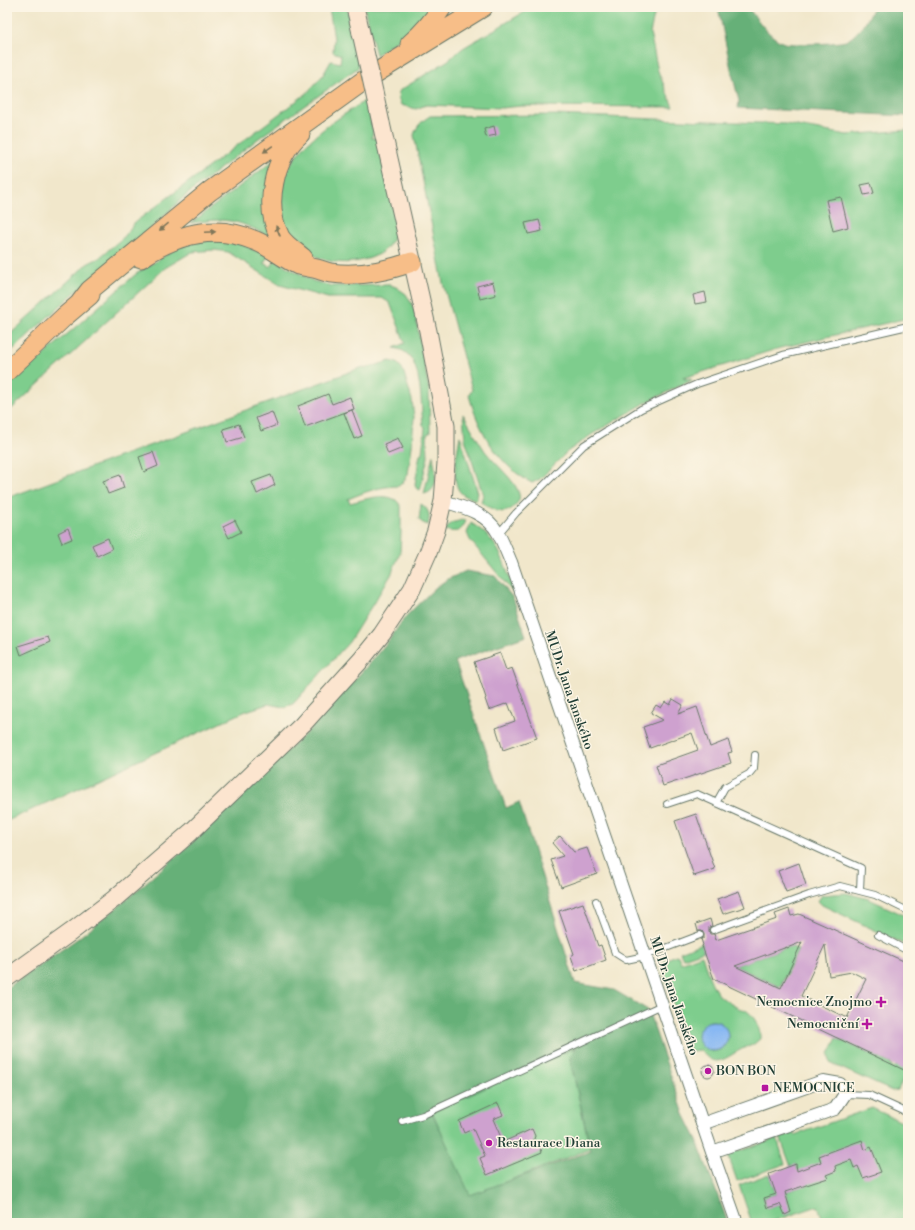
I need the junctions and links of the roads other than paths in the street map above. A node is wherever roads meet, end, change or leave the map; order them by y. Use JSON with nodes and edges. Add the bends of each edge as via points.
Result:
{"nodes":[{"id":1,"x":355,"y":7,"type":"edge"},
{"id":2,"x":442,"y":7,"type":"edge"},
{"id":3,"x":483,"y":7,"type":"edge"},
{"id":4,"x":380,"y":70,"type":"junction"},
{"id":5,"x":350,"y":92,"type":"junction"},
{"id":6,"x":412,"y":262,"type":"junction"},
{"id":7,"x":314,"y":268,"type":"junction"},
{"id":8,"x":80,"y":303,"type":"junction"},
{"id":9,"x":908,"y":326,"type":"edge"},
{"id":10,"x":7,"y":371,"type":"edge"},
{"id":11,"x":443,"y":501,"type":"junction"},
{"id":12,"x":498,"y":534,"type":"junction"},
{"id":13,"x":755,"y":756,"type":"dead end"},
{"id":14,"x":716,"y":803,"type":"junction"},
{"id":15,"x":667,"y":804,"type":"dead end"},
{"id":16,"x":860,"y":890,"type":"junction"},
{"id":17,"x":596,"y":901,"type":"dead end"},
{"id":18,"x":908,"y":911,"type":"edge"},
{"id":19,"x":713,"y":930,"type":"dead end"},
{"id":20,"x":700,"y":935,"type":"dead end"},
{"id":21,"x":878,"y":935,"type":"dead end"},
{"id":22,"x":908,"y":950,"type":"edge"},
{"id":23,"x":645,"y":956,"type":"junction"},
{"id":24,"x":7,"y":978,"type":"edge"},
{"id":25,"x":662,"y":1005,"type":"junction"},
{"id":26,"x":845,"y":1094,"type":"junction"},
{"id":27,"x":908,"y":1112,"type":"edge"},
{"id":28,"x":402,"y":1121,"type":"dead end"},
{"id":29,"x":702,"y":1124,"type":"junction"},
{"id":30,"x":712,"y":1152,"type":"junction"},
{"id":31,"x":737,"y":1223,"type":"edge"}],
"edges":[{"from":1,"to":6,"type":"main road","bridge":true},
{"from":2,"to":4,"type":"main road","via":[[422,33]]},
{"from":3,"to":4,"type":"main road"},
{"from":4,"to":5,"type":"main road"},
{"from":7,"to":5,"type":"main road","one_way":true,"via":[[281,237],[272,207],[274,182],[278,168],[293,141]]},
{"from":5,"to":8,"type":"main road","one_way":true,"via":[[210,190],[90,290]]},
{"from":6,"to":7,"type":"main road","via":[[358,274]]},
{"from":6,"to":11,"type":"main road","via":[[446,426]]},
{"from":8,"to":7,"type":"main road","one_way":true,"via":[[150,252],[174,240],[203,232],[240,235],[299,265]]},
{"from":8,"to":10,"type":"main road"},
{"from":9,"to":12,"type":"lane","via":[[783,355],[697,384],[641,409],[584,445]]},
{"from":11,"to":12,"type":"street","name":"MUDr. Jana Janského","via":[[473,511],[492,524]]},
{"from":11,"to":24,"type":"main road","via":[[428,553],[412,589],[398,612],[361,660],[303,724],[191,832],[114,899]]},
{"from":12,"to":23,"type":"street","name":"MUDr. Jana Janského","via":[[511,562]]},
{"from":13,"to":14,"type":"lane","via":[[754,768],[725,787]]},
{"from":14,"to":15,"type":"lane","via":[[697,794]]},
{"from":14,"to":16,"type":"lane","via":[[861,868]]},
{"from":16,"to":18,"type":"lane"},
{"from":16,"to":19,"type":"lane","via":[[840,886]]},
{"from":17,"to":23,"type":"lane","via":[[615,953],[626,960]]},
{"from":20,"to":23,"type":"lane"},
{"from":21,"to":22,"type":"lane"},
{"from":23,"to":25,"type":"street","name":"MUDr. Jana Janského"},
{"from":25,"to":28,"type":"lane","via":[[423,1115]]},
{"from":25,"to":29,"type":"street","name":"MUDr. Jana Janského"},
{"from":26,"to":27,"type":"lane","via":[[869,1095]]},
{"from":26,"to":29,"type":"street","via":[[840,1084],[823,1081]]},
{"from":26,"to":30,"type":"street","via":[[835,1109]]},
{"from":29,"to":30,"type":"street","name":"MUDr. Jana Janského"},
{"from":30,"to":31,"type":"street"}]}
